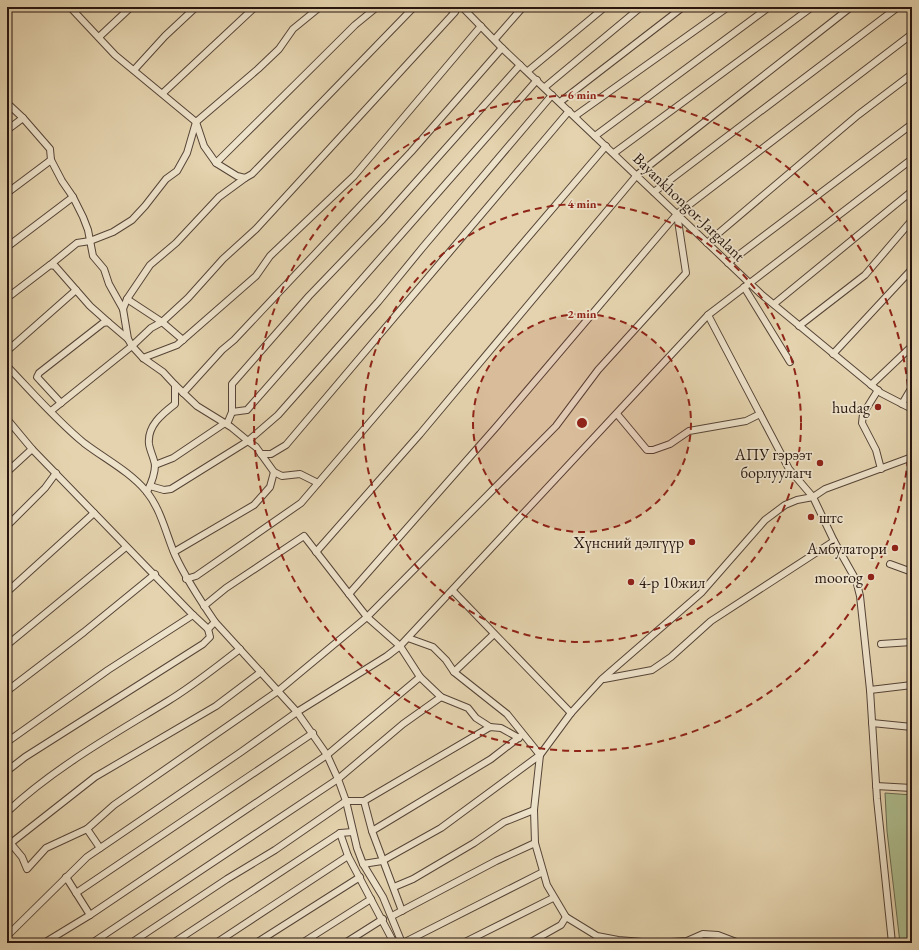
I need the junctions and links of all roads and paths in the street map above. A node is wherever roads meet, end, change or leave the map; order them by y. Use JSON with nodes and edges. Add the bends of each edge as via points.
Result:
{"nodes":[{"id":1,"x":70,"y":7,"type":"edge"},
{"id":2,"x":130,"y":7,"type":"edge"},
{"id":3,"x":196,"y":7,"type":"edge"},
{"id":4,"x":255,"y":7,"type":"edge"},
{"id":5,"x":320,"y":7,"type":"edge"},
{"id":6,"x":377,"y":7,"type":"edge"},
{"id":7,"x":414,"y":7,"type":"edge"},
{"id":8,"x":448,"y":7,"type":"edge"},
{"id":9,"x":523,"y":7,"type":"edge"},
{"id":10,"x":605,"y":7,"type":"edge"},
{"id":11,"x":640,"y":7,"type":"edge"},
{"id":12,"x":684,"y":7,"type":"edge"},
{"id":13,"x":728,"y":7,"type":"edge"},
{"id":14,"x":769,"y":7,"type":"edge"},
{"id":15,"x":812,"y":7,"type":"edge"},
{"id":16,"x":851,"y":7,"type":"edge"},
{"id":17,"x":898,"y":7,"type":"edge"},
{"id":18,"x":464,"y":8,"type":"edge"},
{"id":19,"x":454,"y":12,"type":"junction"},
{"id":20,"x":481,"y":26,"type":"junction"},
{"id":21,"x":912,"y":34,"type":"edge"},
{"id":22,"x":99,"y":37,"type":"junction"},
{"id":23,"x":495,"y":39,"type":"junction"},
{"id":24,"x":502,"y":48,"type":"junction"},
{"id":25,"x":520,"y":64,"type":"junction"},
{"id":26,"x":134,"y":70,"type":"junction"},
{"id":27,"x":528,"y":70,"type":"junction"},
{"id":28,"x":912,"y":74,"type":"edge"},
{"id":29,"x":537,"y":80,"type":"junction"},
{"id":30,"x":545,"y":87,"type":"junction"},
{"id":31,"x":163,"y":93,"type":"junction"},
{"id":32,"x":552,"y":94,"type":"junction"},
{"id":33,"x":560,"y":102,"type":"junction"},
{"id":34,"x":7,"y":103,"type":"edge"},
{"id":35,"x":569,"y":111,"type":"junction"},
{"id":36,"x":575,"y":116,"type":"junction"},
{"id":37,"x":23,"y":118,"type":"junction"},
{"id":38,"x":196,"y":122,"type":"junction"},
{"id":39,"x":912,"y":124,"type":"edge"},
{"id":40,"x":7,"y":130,"type":"edge"},
{"id":41,"x":595,"y":136,"type":"junction"},
{"id":42,"x":606,"y":146,"type":"junction"},
{"id":43,"x":614,"y":153,"type":"junction"},
{"id":44,"x":912,"y":159,"type":"edge"},
{"id":45,"x":51,"y":160,"type":"junction"},
{"id":46,"x":216,"y":163,"type":"junction"},
{"id":47,"x":636,"y":175,"type":"junction"},
{"id":48,"x":245,"y":178,"type":"junction"},
{"id":49,"x":912,"y":191,"type":"edge"},
{"id":50,"x":654,"y":192,"type":"junction"},
{"id":51,"x":7,"y":193,"type":"edge"},
{"id":52,"x":74,"y":196,"type":"junction"},
{"id":53,"x":677,"y":214,"type":"junction"},
{"id":54,"x":912,"y":220,"type":"edge"},
{"id":55,"x":90,"y":241,"type":"junction"},
{"id":56,"x":707,"y":243,"type":"junction"},
{"id":57,"x":7,"y":247,"type":"edge"},
{"id":58,"x":728,"y":263,"type":"junction"},
{"id":59,"x":50,"y":264,"type":"junction"},
{"id":60,"x":912,"y":269,"type":"edge"},
{"id":61,"x":750,"y":282,"type":"junction"},
{"id":62,"x":744,"y":287,"type":"junction"},
{"id":63,"x":76,"y":290,"type":"junction"},
{"id":64,"x":7,"y":298,"type":"edge"},
{"id":65,"x":127,"y":299,"type":"junction"},
{"id":66,"x":774,"y":304,"type":"junction"},
{"id":67,"x":123,"y":309,"type":"junction"},
{"id":68,"x":708,"y":315,"type":"junction"},
{"id":69,"x":108,"y":322,"type":"junction"},
{"id":70,"x":162,"y":322,"type":"junction"},
{"id":71,"x":799,"y":326,"type":"junction"},
{"id":72,"x":128,"y":339,"type":"junction"},
{"id":73,"x":183,"y":340,"type":"junction"},
{"id":74,"x":132,"y":346,"type":"junction"},
{"id":75,"x":912,"y":346,"type":"edge"},
{"id":76,"x":7,"y":352,"type":"edge"},
{"id":77,"x":833,"y":354,"type":"junction"},
{"id":78,"x":144,"y":358,"type":"junction"},
{"id":79,"x":790,"y":362,"type":"dead end"},
{"id":80,"x":8,"y":368,"type":"edge"},
{"id":81,"x":175,"y":385,"type":"junction"},
{"id":82,"x":871,"y":385,"type":"junction"},
{"id":83,"x":912,"y":387,"type":"edge"},
{"id":84,"x":878,"y":390,"type":"junction"},
{"id":85,"x":183,"y":393,"type":"junction"},
{"id":86,"x":61,"y":403,"type":"junction"},
{"id":87,"x":902,"y":404,"type":"junction"},
{"id":88,"x":912,"y":409,"type":"edge"},
{"id":89,"x":51,"y":411,"type":"junction"},
{"id":90,"x":232,"y":412,"type":"junction"},
{"id":91,"x":617,"y":414,"type":"junction"},
{"id":92,"x":760,"y":414,"type":"junction"},
{"id":93,"x":7,"y":420,"type":"edge"},
{"id":94,"x":226,"y":424,"type":"junction"},
{"id":95,"x":248,"y":442,"type":"junction"},
{"id":96,"x":32,"y":448,"type":"junction"},
{"id":97,"x":261,"y":454,"type":"junction"},
{"id":98,"x":912,"y":457,"type":"edge"},
{"id":99,"x":155,"y":465,"type":"junction"},
{"id":100,"x":881,"y":469,"type":"junction"},
{"id":101,"x":7,"y":472,"type":"edge"},
{"id":102,"x":274,"y":472,"type":"junction"},
{"id":103,"x":56,"y":473,"type":"junction"},
{"id":104,"x":318,"y":483,"type":"junction"},
{"id":105,"x":150,"y":486,"type":"junction"},
{"id":106,"x":147,"y":492,"type":"junction"},
{"id":107,"x":813,"y":497,"type":"junction"},
{"id":108,"x":94,"y":513,"type":"junction"},
{"id":109,"x":7,"y":526,"type":"edge"},
{"id":110,"x":834,"y":541,"type":"junction"},
{"id":111,"x":126,"y":547,"type":"junction"},
{"id":112,"x":174,"y":552,"type":"junction"},
{"id":113,"x":316,"y":552,"type":"junction"},
{"id":114,"x":890,"y":564,"type":"dead end"},
{"id":115,"x":912,"y":572,"type":"edge"},
{"id":116,"x":155,"y":574,"type":"junction"},
{"id":117,"x":186,"y":579,"type":"junction"},
{"id":118,"x":453,"y":591,"type":"junction"},
{"id":119,"x":7,"y":592,"type":"edge"},
{"id":120,"x":349,"y":594,"type":"junction"},
{"id":121,"x":204,"y":606,"type":"junction"},
{"id":122,"x":193,"y":615,"type":"junction"},
{"id":123,"x":367,"y":617,"type":"junction"},
{"id":124,"x":215,"y":622,"type":"junction"},
{"id":125,"x":208,"y":629,"type":"junction"},
{"id":126,"x":494,"y":634,"type":"junction"},
{"id":127,"x":408,"y":638,"type":"junction"},
{"id":128,"x":912,"y":642,"type":"edge"},
{"id":129,"x":881,"y":644,"type":"dead end"},
{"id":130,"x":7,"y":645,"type":"edge"},
{"id":131,"x":400,"y":646,"type":"junction"},
{"id":132,"x":240,"y":649,"type":"junction"},
{"id":133,"x":261,"y":672,"type":"junction"},
{"id":134,"x":454,"y":672,"type":"junction"},
{"id":135,"x":420,"y":677,"type":"junction"},
{"id":136,"x":602,"y":679,"type":"junction"},
{"id":137,"x":912,"y":685,"type":"edge"},
{"id":138,"x":870,"y":690,"type":"junction"},
{"id":139,"x":7,"y":691,"type":"edge"},
{"id":140,"x":278,"y":692,"type":"junction"},
{"id":141,"x":441,"y":697,"type":"junction"},
{"id":142,"x":297,"y":712,"type":"junction"},
{"id":143,"x":571,"y":713,"type":"junction"},
{"id":144,"x":872,"y":723,"type":"junction"},
{"id":145,"x":490,"y":727,"type":"junction"},
{"id":146,"x":912,"y":727,"type":"edge"},
{"id":147,"x":313,"y":733,"type":"junction"},
{"id":148,"x":521,"y":736,"type":"junction"},
{"id":149,"x":7,"y":742,"type":"edge"},
{"id":150,"x":327,"y":755,"type":"junction"},
{"id":151,"x":540,"y":755,"type":"junction"},
{"id":152,"x":7,"y":772,"type":"edge"},
{"id":153,"x":338,"y":779,"type":"junction"},
{"id":154,"x":876,"y":786,"type":"junction"},
{"id":155,"x":912,"y":788,"type":"edge"},
{"id":156,"x":346,"y":801,"type":"junction"},
{"id":157,"x":364,"y":801,"type":"junction"},
{"id":158,"x":534,"y":810,"type":"junction"},
{"id":159,"x":7,"y":812,"type":"edge"},
{"id":160,"x":87,"y":828,"type":"junction"},
{"id":161,"x":353,"y":832,"type":"junction"},
{"id":162,"x":372,"y":832,"type":"junction"},
{"id":163,"x":340,"y":833,"type":"junction"},
{"id":164,"x":9,"y":841,"type":"edge"},
{"id":165,"x":535,"y":843,"type":"junction"},
{"id":166,"x":100,"y":848,"type":"junction"},
{"id":167,"x":348,"y":856,"type":"junction"},
{"id":168,"x":382,"y":860,"type":"junction"},
{"id":169,"x":363,"y":864,"type":"junction"},
{"id":170,"x":543,"y":872,"type":"junction"},
{"id":171,"x":66,"y":877,"type":"junction"},
{"id":172,"x":360,"y":877,"type":"junction"},
{"id":173,"x":394,"y":887,"type":"junction"},
{"id":174,"x":76,"y":893,"type":"junction"},
{"id":175,"x":553,"y":898,"type":"junction"},
{"id":176,"x":371,"y":899,"type":"junction"},
{"id":177,"x":402,"y":911,"type":"junction"},
{"id":178,"x":90,"y":915,"type":"junction"},
{"id":179,"x":392,"y":916,"type":"junction"},
{"id":180,"x":566,"y":917,"type":"junction"},
{"id":181,"x":383,"y":919,"type":"junction"},
{"id":182,"x":7,"y":936,"type":"edge"},
{"id":183,"x":616,"y":942,"type":"edge"},
{"id":184,"x":687,"y":942,"type":"edge"},
{"id":185,"x":44,"y":943,"type":"edge"},
{"id":186,"x":92,"y":943,"type":"edge"},
{"id":187,"x":131,"y":943,"type":"edge"},
{"id":188,"x":173,"y":943,"type":"edge"},
{"id":189,"x":216,"y":943,"type":"edge"},
{"id":190,"x":256,"y":943,"type":"edge"},
{"id":191,"x":302,"y":943,"type":"edge"},
{"id":192,"x":345,"y":943,"type":"edge"},
{"id":193,"x":394,"y":943,"type":"edge"},
{"id":194,"x":403,"y":943,"type":"edge"},
{"id":195,"x":463,"y":943,"type":"edge"},
{"id":196,"x":528,"y":943,"type":"edge"},
{"id":197,"x":655,"y":943,"type":"edge"},
{"id":198,"x":739,"y":943,"type":"edge"},
{"id":199,"x":892,"y":943,"type":"edge"}],
"edges":[{"from":1,"to":22,"type":"street"},
{"from":2,"to":22,"type":"street"},
{"from":3,"to":26,"type":"street","via":[[164,36]]},
{"from":4,"to":31,"type":"street"},
{"from":5,"to":38,"type":"street","via":[[293,29],[279,49],[258,69]]},
{"from":6,"to":46,"type":"street","via":[[355,25]]},
{"from":7,"to":48,"type":"street","via":[[252,174]]},
{"from":8,"to":19,"type":"street"},
{"from":9,"to":23,"type":"street"},
{"from":10,"to":27,"type":"street"},
{"from":11,"to":30,"type":"street"},
{"from":12,"to":33,"type":"street"},
{"from":13,"to":36,"type":"street"},
{"from":14,"to":41,"type":"street"},
{"from":15,"to":43,"type":"street"},
{"from":16,"to":47,"type":"street"},
{"from":17,"to":50,"type":"street"},
{"from":18,"to":19,"type":"street"},
{"from":18,"to":20,"type":"street","name":"Bayankhongor-Jargalant"},
{"from":19,"to":70,"type":"street","via":[[256,229]]},
{"from":20,"to":23,"type":"street","name":"Bayankhongor-Jargalant"},
{"from":20,"to":73,"type":"street","via":[[354,176],[270,256],[235,296]]},
{"from":21,"to":53,"type":"street"},
{"from":22,"to":26,"type":"street","via":[[115,55]]},
{"from":23,"to":24,"type":"street","name":"Bayankhongor-Jargalant"},
{"from":24,"to":25,"type":"street","name":"Bayankhongor-Jargalant"},
{"from":24,"to":85,"type":"street","via":[[411,152]]},
{"from":25,"to":27,"type":"street","name":"Bayankhongor-Jargalant"},
{"from":25,"to":90,"type":"street","via":[[232,384]]},
{"from":26,"to":31,"type":"street"},
{"from":27,"to":29,"type":"street","name":"Bayankhongor-Jargalant"},
{"from":28,"to":56,"type":"street","via":[[858,115]]},
{"from":29,"to":30,"type":"street","name":"Bayankhongor-Jargalant"},
{"from":29,"to":90,"type":"street","via":[[247,410]]},
{"from":30,"to":32,"type":"street","name":"Bayankhongor-Jargalant"},
{"from":31,"to":38,"type":"street"},
{"from":32,"to":33,"type":"street","name":"Bayankhongor-Jargalant"},
{"from":32,"to":95,"type":"street","via":[[338,348],[278,415]]},
{"from":33,"to":35,"type":"street","name":"Bayankhongor-Jargalant"},
{"from":34,"to":37,"type":"street"},
{"from":35,"to":36,"type":"street","name":"Bayankhongor-Jargalant"},
{"from":35,"to":97,"type":"street","via":[[286,446],[271,454]]},
{"from":36,"to":41,"type":"street","name":"Bayankhongor-Jargalant"},
{"from":37,"to":40,"type":"street"},
{"from":37,"to":45,"type":"street","via":[[50,149]]},
{"from":38,"to":46,"type":"street","via":[[204,146]]},
{"from":38,"to":55,"type":"street","via":[[187,153],[177,171],[166,179],[132,220],[113,232]]},
{"from":39,"to":58,"type":"street"},
{"from":41,"to":42,"type":"street","name":"Bayankhongor-Jargalant"},
{"from":42,"to":43,"type":"street","name":"Bayankhongor-Jargalant"},
{"from":42,"to":104,"type":"street"},
{"from":43,"to":47,"type":"street","name":"Bayankhongor-Jargalant"},
{"from":44,"to":61,"type":"street"},
{"from":45,"to":51,"type":"street"},
{"from":45,"to":52,"type":"street","via":[[62,182]]},
{"from":46,"to":48,"type":"street"},
{"from":47,"to":50,"type":"street","name":"Bayankhongor-Jargalant"},
{"from":47,"to":113,"type":"street","via":[[420,434]]},
{"from":48,"to":65,"type":"street","via":[[219,197],[176,243],[150,265]]},
{"from":49,"to":66,"type":"street"},
{"from":50,"to":53,"type":"street","name":"Bayankhongor-Jargalant"},
{"from":52,"to":55,"type":"street"},
{"from":52,"to":57,"type":"street"},
{"from":53,"to":56,"type":"street","name":"Bayankhongor-Jargalant"},
{"from":53,"to":120,"type":"street","via":[[497,426]]},
{"from":53,"to":123,"type":"street","via":[[686,273],[598,370],[556,426]]},
{"from":54,"to":71,"type":"street","via":[[865,275]]},
{"from":55,"to":59,"type":"street","via":[[77,243]]},
{"from":55,"to":67,"type":"street","via":[[93,256],[104,269]]},
{"from":56,"to":58,"type":"street","name":"Bayankhongor-Jargalant"},
{"from":58,"to":61,"type":"street","name":"Bayankhongor-Jargalant"},
{"from":59,"to":63,"type":"street","via":[[55,266]]},
{"from":59,"to":64,"type":"street"},
{"from":60,"to":77,"type":"street"},
{"from":61,"to":62,"type":"street"},
{"from":61,"to":66,"type":"street","name":"Bayankhongor-Jargalant"},
{"from":62,"to":68,"type":"street"},
{"from":62,"to":79,"type":"street"},
{"from":63,"to":69,"type":"street"},
{"from":63,"to":76,"type":"street"},
{"from":65,"to":67,"type":"street"},
{"from":65,"to":70,"type":"street"},
{"from":66,"to":71,"type":"street","name":"Bayankhongor-Jargalant"},
{"from":67,"to":72,"type":"street"},
{"from":68,"to":91,"type":"street"},
{"from":68,"to":92,"type":"street"},
{"from":69,"to":72,"type":"street"},
{"from":69,"to":86,"type":"street","via":[[96,327],[39,374],[41,382]]},
{"from":70,"to":73,"type":"street"},
{"from":70,"to":74,"type":"street","via":[[151,328]]},
{"from":71,"to":77,"type":"street","name":"Bayankhongor-Jargalant"},
{"from":72,"to":74,"type":"street"},
{"from":73,"to":78,"type":"street","via":[[178,345]]},
{"from":74,"to":78,"type":"street"},
{"from":74,"to":86,"type":"street"},
{"from":75,"to":82,"type":"street"},
{"from":77,"to":82,"type":"street","name":"Bayankhongor-Jargalant"},
{"from":78,"to":81,"type":"street"},
{"from":80,"to":89,"type":"street"},
{"from":81,"to":85,"type":"street"},
{"from":81,"to":99,"type":"street","via":[[175,404],[151,427],[149,443]]},
{"from":82,"to":84,"type":"street","name":"Bayankhongor-Jargalant"},
{"from":83,"to":87,"type":"street"},
{"from":84,"to":87,"type":"street","name":"Bayankhongor-Jargalant"},
{"from":84,"to":100,"type":"street","via":[[863,414],[862,422],[876,450]]},
{"from":85,"to":94,"type":"street","via":[[197,406]]},
{"from":86,"to":89,"type":"street"},
{"from":87,"to":88,"type":"street","name":"Bayankhongor-Jargalant"},
{"from":89,"to":106,"type":"street","via":[[85,443],[129,474]]},
{"from":90,"to":94,"type":"street"},
{"from":91,"to":92,"type":"street","via":[[647,450],[653,450],[670,444],[689,431],[746,421]]},
{"from":91,"to":118,"type":"street"},
{"from":92,"to":107,"type":"street","via":[[789,469]]},
{"from":93,"to":96,"type":"street"},
{"from":94,"to":95,"type":"street"},
{"from":94,"to":99,"type":"street","via":[[173,458]]},
{"from":95,"to":97,"type":"street"},
{"from":95,"to":105,"type":"street","via":[[171,489]]},
{"from":96,"to":101,"type":"street"},
{"from":96,"to":103,"type":"street"},
{"from":97,"to":102,"type":"street"},
{"from":98,"to":100,"type":"street"},
{"from":99,"to":105,"type":"street"},
{"from":100,"to":107,"type":"street","via":[[825,489]]},
{"from":102,"to":104,"type":"street","via":[[282,476],[300,474]]},
{"from":102,"to":112,"type":"street","via":[[270,487],[254,505]]},
{"from":103,"to":108,"type":"street"},
{"from":103,"to":109,"type":"street","via":[[45,488]]},
{"from":104,"to":117,"type":"street","via":[[301,503],[196,576]]},
{"from":105,"to":106,"type":"street"},
{"from":106,"to":112,"type":"street"},
{"from":107,"to":110,"type":"street"},
{"from":107,"to":136,"type":"street","via":[[785,505],[765,520],[701,593]]},
{"from":108,"to":111,"type":"street"},
{"from":108,"to":119,"type":"street"},
{"from":110,"to":136,"type":"street","via":[[711,621],[671,657],[652,670]]},
{"from":110,"to":138,"type":"street","via":[[856,580],[860,596]]},
{"from":111,"to":116,"type":"street"},
{"from":111,"to":130,"type":"street"},
{"from":112,"to":117,"type":"street"},
{"from":113,"to":120,"type":"street"},
{"from":113,"to":121,"type":"street","via":[[304,536],[226,588]]},
{"from":114,"to":115,"type":"street"},
{"from":116,"to":122,"type":"street"},
{"from":116,"to":139,"type":"street"},
{"from":117,"to":121,"type":"street"},
{"from":118,"to":126,"type":"street"},
{"from":118,"to":127,"type":"street"},
{"from":120,"to":123,"type":"street"},
{"from":121,"to":124,"type":"street"},
{"from":122,"to":125,"type":"street"},
{"from":122,"to":149,"type":"street","via":[[108,670]]},
{"from":123,"to":131,"type":"street"},
{"from":123,"to":140,"type":"street"},
{"from":124,"to":125,"type":"street"},
{"from":124,"to":132,"type":"street"},
{"from":125,"to":152,"type":"street","via":[[210,637],[203,644],[25,757]]},
{"from":126,"to":134,"type":"street"},
{"from":126,"to":143,"type":"street"},
{"from":127,"to":131,"type":"street"},
{"from":127,"to":134,"type":"street","via":[[433,647]]},
{"from":128,"to":129,"type":"street"},
{"from":131,"to":135,"type":"street"},
{"from":131,"to":142,"type":"street"},
{"from":132,"to":133,"type":"street"},
{"from":132,"to":159,"type":"street","via":[[169,700],[27,793]]},
{"from":133,"to":140,"type":"street"},
{"from":133,"to":164,"type":"street","via":[[216,706],[95,777]]},
{"from":134,"to":148,"type":"street","via":[[507,714]]},
{"from":135,"to":141,"type":"street"},
{"from":135,"to":150,"type":"street"},
{"from":136,"to":143,"type":"street"},
{"from":137,"to":138,"type":"street"},
{"from":138,"to":144,"type":"street"},
{"from":140,"to":142,"type":"street"},
{"from":140,"to":160,"type":"street","via":[[114,805]]},
{"from":141,"to":145,"type":"street","via":[[468,708],[476,718]]},
{"from":141,"to":153,"type":"street","via":[[403,724]]},
{"from":142,"to":147,"type":"street"},
{"from":142,"to":166,"type":"street"},
{"from":143,"to":151,"type":"street"},
{"from":144,"to":146,"type":"street"},
{"from":144,"to":154,"type":"street"},
{"from":145,"to":148,"type":"street","via":[[501,728]]},
{"from":145,"to":157,"type":"street"},
{"from":147,"to":150,"type":"street"},
{"from":147,"to":174,"type":"street"},
{"from":148,"to":151,"type":"street"},
{"from":148,"to":162,"type":"street","via":[[491,759]]},
{"from":150,"to":153,"type":"street"},
{"from":150,"to":178,"type":"street"},
{"from":151,"to":158,"type":"street"},
{"from":151,"to":168,"type":"street","via":[[441,828]]},
{"from":153,"to":156,"type":"street"},
{"from":153,"to":186,"type":"street"},
{"from":154,"to":155,"type":"street"},
{"from":154,"to":199,"type":"street"},
{"from":156,"to":157,"type":"street"},
{"from":156,"to":161,"type":"street"},
{"from":156,"to":187,"type":"street","via":[[276,850],[227,879]]},
{"from":157,"to":162,"type":"street"},
{"from":158,"to":165,"type":"street"},
{"from":158,"to":173,"type":"street","via":[[504,822],[474,843],[413,879]]},
{"from":160,"to":164,"type":"street","via":[[46,848],[27,869],[22,857]]},
{"from":160,"to":166,"type":"street"},
{"from":161,"to":163,"type":"street"},
{"from":161,"to":169,"type":"street"},
{"from":162,"to":168,"type":"street"},
{"from":163,"to":167,"type":"street"},
{"from":163,"to":188,"type":"street"},
{"from":165,"to":170,"type":"street"},
{"from":165,"to":177,"type":"street"},
{"from":166,"to":171,"type":"street"},
{"from":167,"to":172,"type":"street"},
{"from":167,"to":189,"type":"street"},
{"from":168,"to":169,"type":"street"},
{"from":168,"to":173,"type":"street"},
{"from":169,"to":179,"type":"street"},
{"from":170,"to":175,"type":"street"},
{"from":170,"to":194,"type":"street"},
{"from":171,"to":174,"type":"street"},
{"from":171,"to":182,"type":"street"},
{"from":172,"to":176,"type":"street"},
{"from":172,"to":190,"type":"street"},
{"from":173,"to":177,"type":"street"},
{"from":174,"to":178,"type":"street"},
{"from":175,"to":180,"type":"street"},
{"from":175,"to":195,"type":"street"},
{"from":176,"to":181,"type":"street"},
{"from":176,"to":191,"type":"street"},
{"from":177,"to":179,"type":"street"},
{"from":178,"to":185,"type":"street"},
{"from":179,"to":194,"type":"street"},
{"from":180,"to":183,"type":"street","via":[[597,936]]},
{"from":180,"to":196,"type":"street","via":[[561,925]]},
{"from":181,"to":192,"type":"street"},
{"from":181,"to":193,"type":"street"},
{"from":183,"to":197,"type":"street"},
{"from":184,"to":197,"type":"street"},
{"from":184,"to":198,"type":"street","via":[[703,934],[718,935]]}]}
